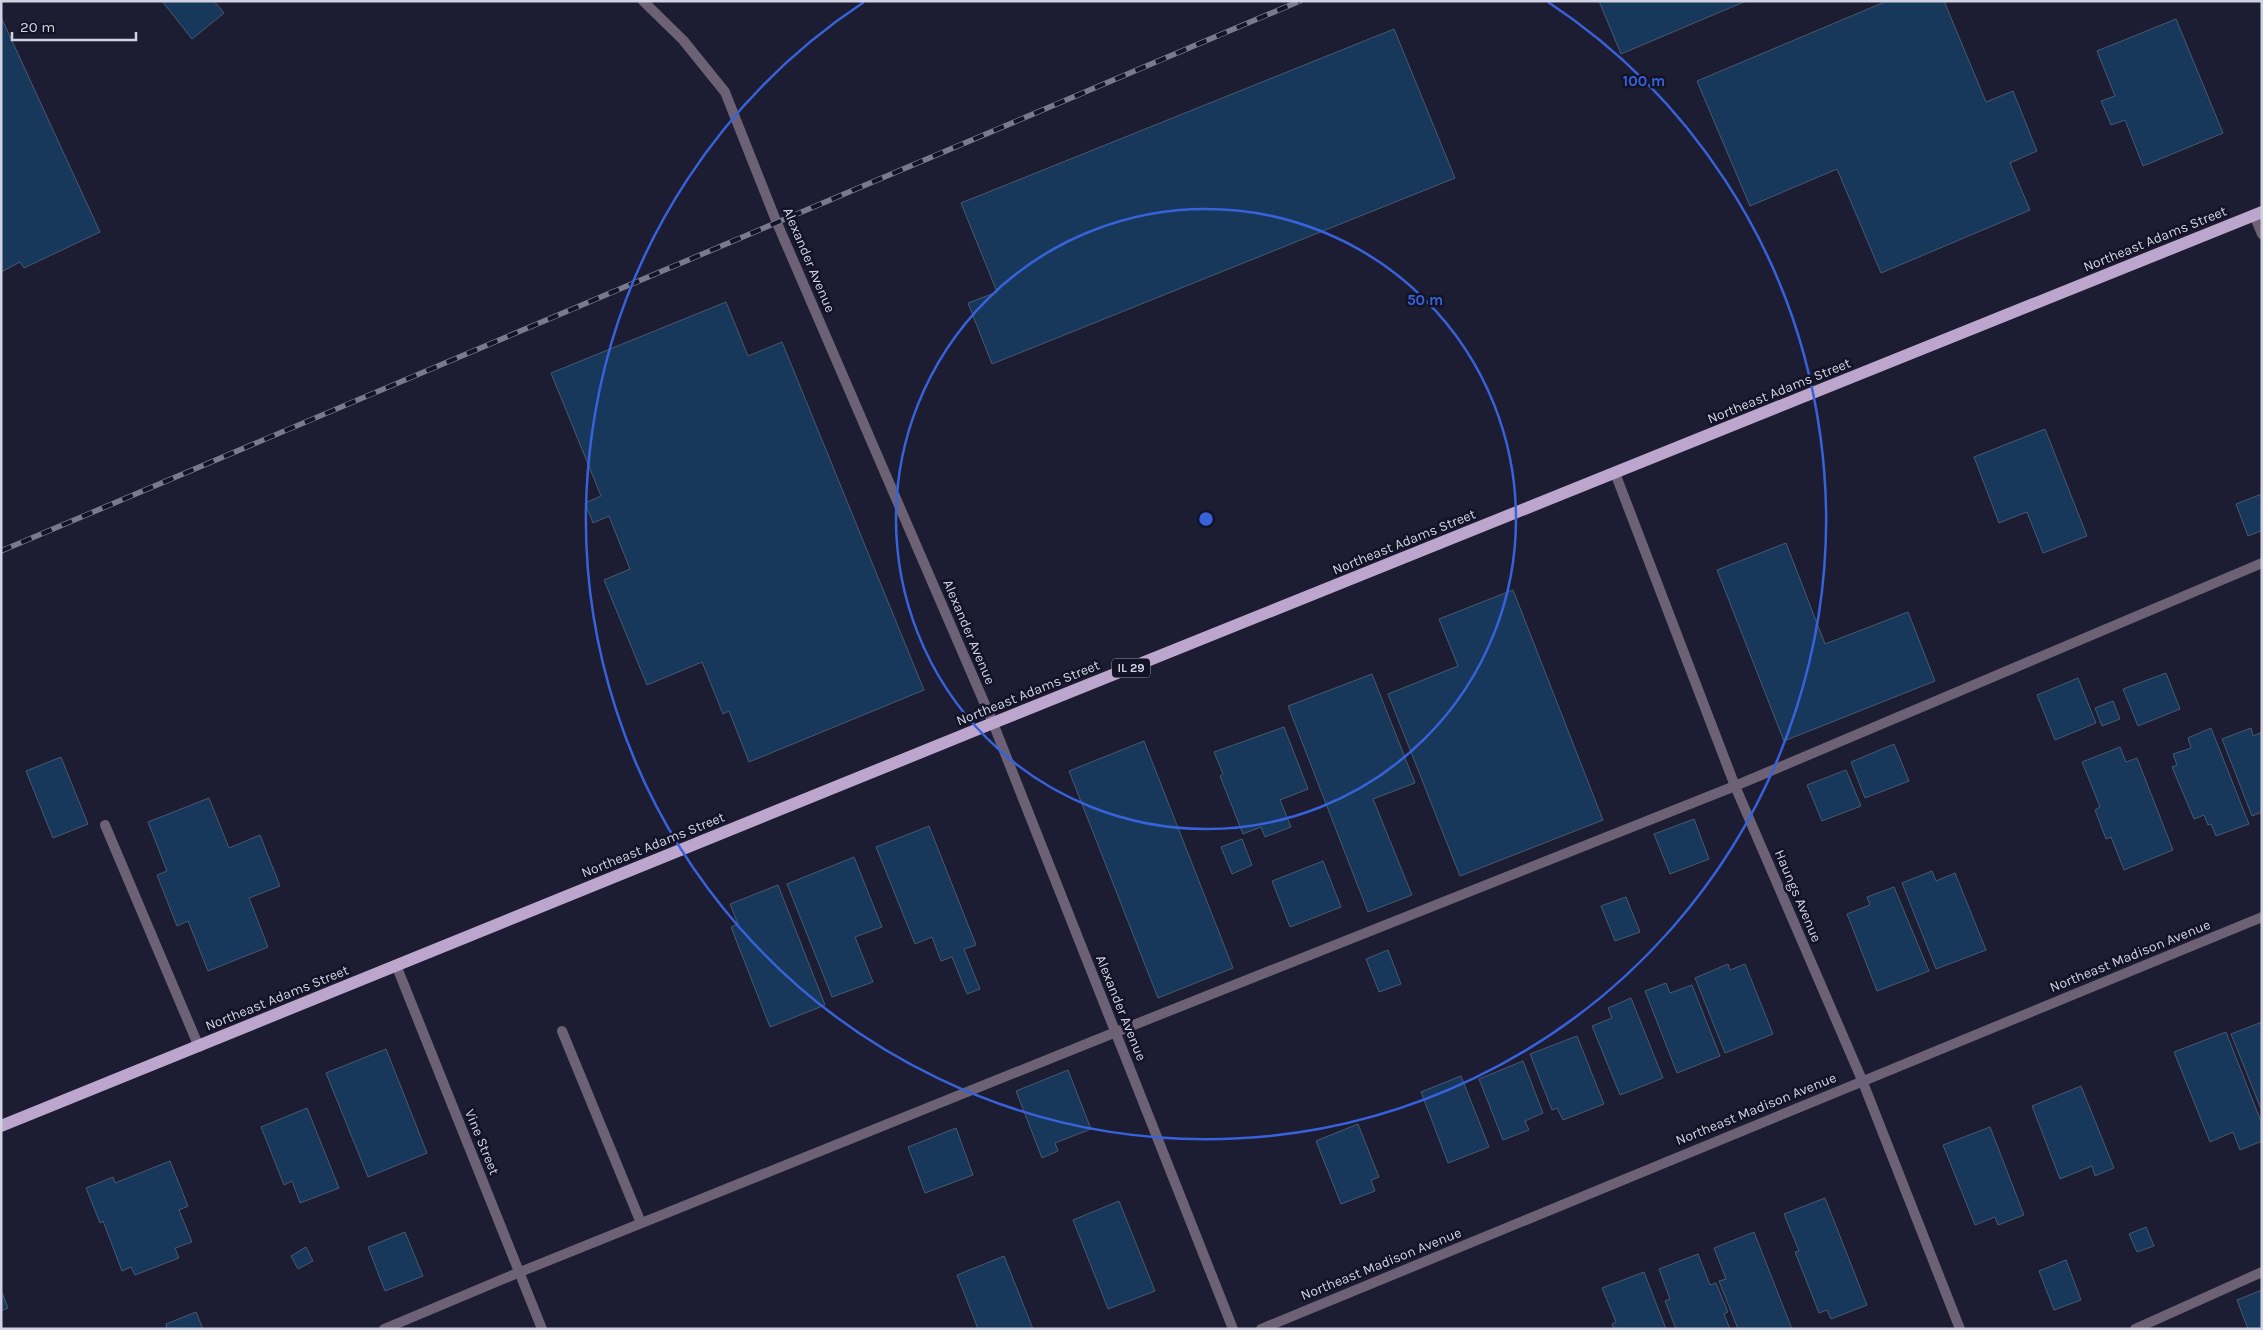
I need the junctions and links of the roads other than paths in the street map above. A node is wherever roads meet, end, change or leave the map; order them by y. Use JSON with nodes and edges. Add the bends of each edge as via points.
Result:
{"nodes":[{"id":1,"x":643,"y":1,"type":"edge"},
{"id":2,"x":2258,"y":214,"type":"edge"},
{"id":3,"x":2262,"y":234,"type":"edge"},
{"id":4,"x":1615,"y":473,"type":"junction"},
{"id":5,"x":2262,"y":563,"type":"edge"},
{"id":6,"x":993,"y":723,"type":"junction"},
{"id":7,"x":1735,"y":786,"type":"junction"},
{"id":8,"x":105,"y":825,"type":"dead end"},
{"id":9,"x":2262,"y":917,"type":"edge"},
{"id":10,"x":396,"y":966,"type":"junction"},
{"id":11,"x":562,"y":1031,"type":"dead end"},
{"id":12,"x":1116,"y":1032,"type":"junction"},
{"id":13,"x":199,"y":1046,"type":"junction"},
{"id":14,"x":1862,"y":1080,"type":"junction"},
{"id":15,"x":1,"y":1126,"type":"edge"},
{"id":16,"x":641,"y":1223,"type":"junction"},
{"id":17,"x":520,"y":1272,"type":"junction"},
{"id":18,"x":2262,"y":1272,"type":"edge"},
{"id":19,"x":384,"y":1329,"type":"edge"},
{"id":20,"x":542,"y":1329,"type":"edge"},
{"id":21,"x":1233,"y":1329,"type":"edge"},
{"id":22,"x":1261,"y":1329,"type":"edge"},
{"id":23,"x":1960,"y":1329,"type":"edge"},
{"id":24,"x":2134,"y":1329,"type":"edge"}],
"edges":[{"from":1,"to":6,"type":"street","name":"Alexander Avenue","via":[[683,40],[725,92],[777,223]]},
{"from":2,"to":3,"type":"street"},
{"from":2,"to":4,"type":"main road","name":"Northeast Adams Street","number":"IL 29"},
{"from":4,"to":6,"type":"main road","name":"Northeast Adams Street","number":"IL 29"},
{"from":4,"to":7,"type":"street","name":"Haungs Avenue"},
{"from":5,"to":7,"type":"street"},
{"from":6,"to":10,"type":"main road","name":"Northeast Adams Street","number":"IL 29"},
{"from":6,"to":12,"type":"street","name":"Alexander Avenue"},
{"from":7,"to":12,"type":"street"},
{"from":7,"to":14,"type":"street","name":"Haungs Avenue"},
{"from":8,"to":13,"type":"street"},
{"from":9,"to":14,"type":"street","name":"Northeast Madison Avenue"},
{"from":10,"to":13,"type":"main road","name":"Northeast Adams Street","number":"IL 29"},
{"from":10,"to":17,"type":"street","name":"Vine Street"},
{"from":11,"to":16,"type":"street"},
{"from":12,"to":16,"type":"street"},
{"from":12,"to":21,"type":"street","name":"Alexander Avenue"},
{"from":13,"to":15,"type":"main road","name":"Northeast Adams Street","number":"IL 29"},
{"from":14,"to":22,"type":"street","name":"Northeast Madison Avenue"},
{"from":14,"to":23,"type":"street","name":"Haungs Avenue"},
{"from":16,"to":17,"type":"street"},
{"from":17,"to":19,"type":"street"},
{"from":17,"to":20,"type":"street","name":"Vine Street"},
{"from":18,"to":24,"type":"street"}]}
